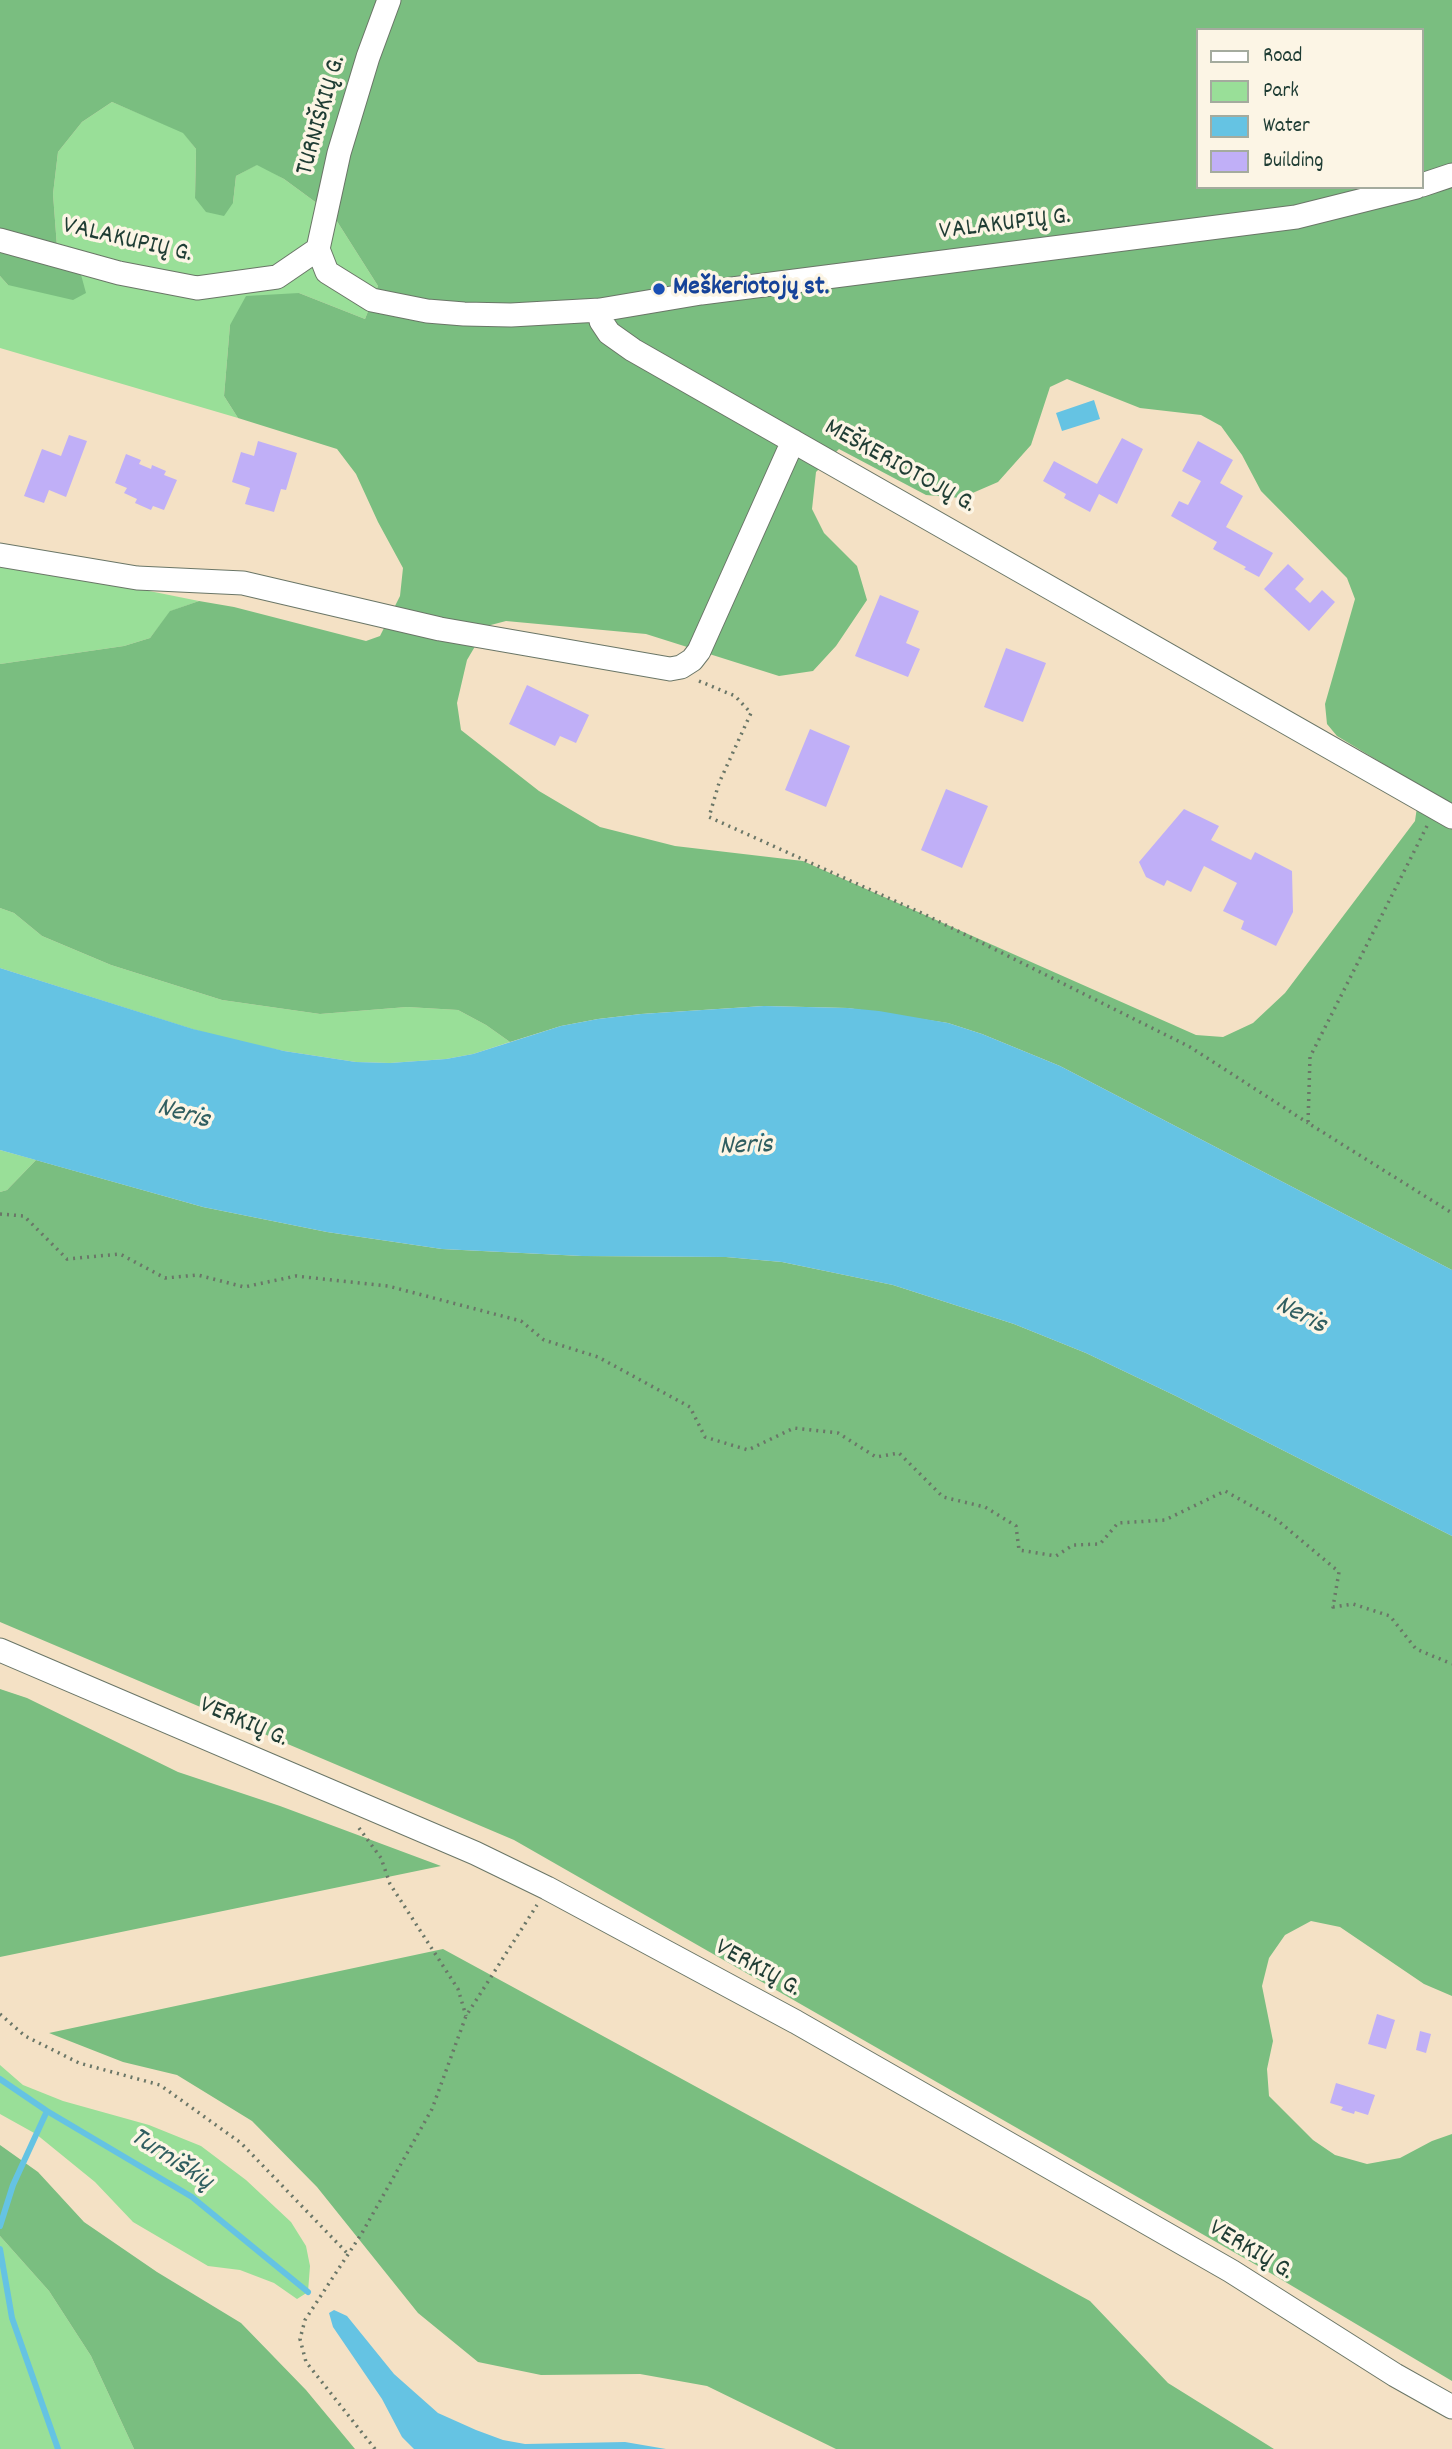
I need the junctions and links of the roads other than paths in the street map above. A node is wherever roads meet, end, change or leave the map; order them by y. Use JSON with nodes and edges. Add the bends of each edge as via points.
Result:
{"nodes":[{"id":1,"x":388,"y":0,"type":"edge"},
{"id":2,"x":1452,"y":175,"type":"edge"},
{"id":3,"x":1424,"y":184,"type":"edge"},
{"id":4,"x":1408,"y":189,"type":"edge"},
{"id":5,"x":0,"y":240,"type":"edge"},
{"id":6,"x":318,"y":249,"type":"junction"},
{"id":7,"x":600,"y":310,"type":"junction"},
{"id":8,"x":793,"y":440,"type":"junction"},
{"id":9,"x":0,"y":555,"type":"edge"},
{"id":10,"x":1452,"y":817,"type":"edge"},
{"id":11,"x":0,"y":1650,"type":"edge"},
{"id":12,"x":1452,"y":2407,"type":"edge"}],
"edges":[{"from":1,"to":6,"type":"street","name":"TURNIŠKIŲ G.","via":[[339,153]]},
{"from":2,"to":3,"type":"street"},
{"from":4,"to":7,"type":"street","name":"VALAKUPIŲ G.","via":[[1296,217]]},
{"from":5,"to":6,"type":"street","name":"VALAKUPIŲ G.","via":[[119,273],[197,288],[277,277]]},
{"from":6,"to":7,"type":"street","via":[[327,272],[372,300],[464,314]]},
{"from":7,"to":8,"type":"street","name":"MEŠKERIOTOJŲ G.","via":[[609,333],[633,350]]},
{"from":8,"to":9,"type":"street","via":[[699,651],[681,667],[670,669],[440,629],[243,583],[137,578]]},
{"from":8,"to":10,"type":"street","name":"MEŠKERIOTOJŲ G."},
{"from":11,"to":12,"type":"street","name":"VERKIŲ G.","via":[[364,1804],[547,1888],[796,2022],[1231,2271]]}]}
